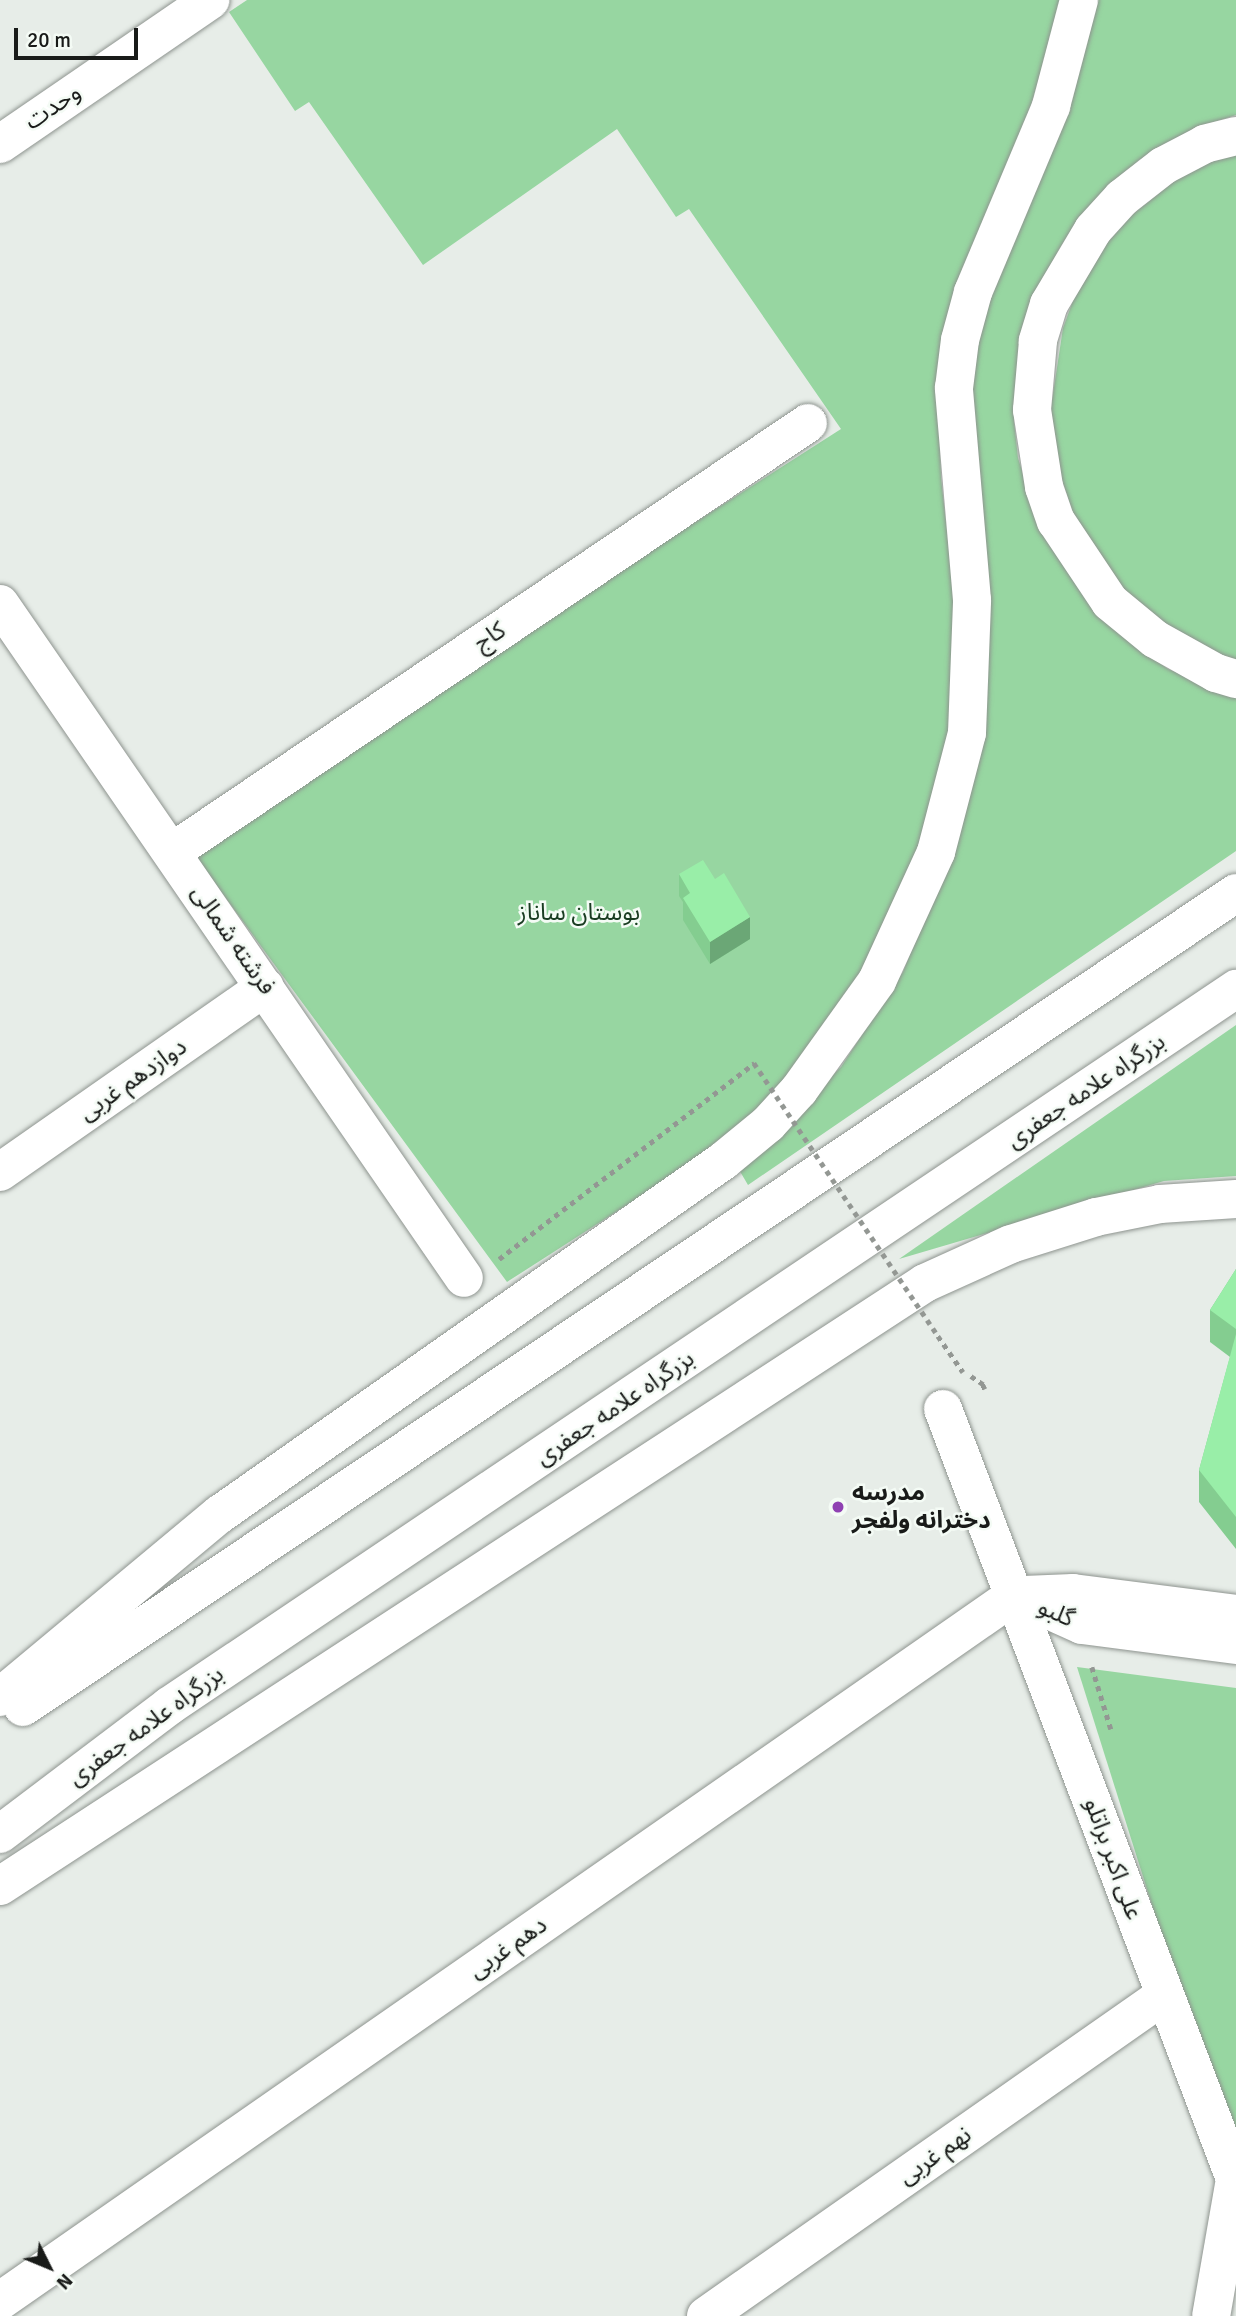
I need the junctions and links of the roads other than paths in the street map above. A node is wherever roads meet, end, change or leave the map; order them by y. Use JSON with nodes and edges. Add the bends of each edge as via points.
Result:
{"nodes":[{"id":1,"x":210,"y":0,"type":"edge"},
{"id":2,"x":1079,"y":0,"type":"edge"},
{"id":3,"x":1236,"y":136,"type":"edge"},
{"id":4,"x":0,"y":144,"type":"edge"},
{"id":5,"x":808,"y":423,"type":"dead end"},
{"id":6,"x":0,"y":604,"type":"edge"},
{"id":7,"x":1236,"y":679,"type":"edge"},
{"id":8,"x":172,"y":852,"type":"junction"},
{"id":9,"x":1236,"y":893,"type":"edge"},
{"id":10,"x":265,"y":987,"type":"junction"},
{"id":11,"x":1236,"y":989,"type":"edge"},
{"id":12,"x":0,"y":1172,"type":"edge"},
{"id":13,"x":1236,"y":1199,"type":"edge"},
{"id":14,"x":479,"y":1270,"type":"road end"},
{"id":15,"x":943,"y":1409,"type":"dead end"},
{"id":16,"x":1015,"y":1595,"type":"junction"},
{"id":17,"x":1236,"y":1614,"type":"edge"},
{"id":18,"x":1236,"y":1645,"type":"edge"},
{"id":19,"x":0,"y":1698,"type":"edge"},
{"id":20,"x":0,"y":1722,"type":"edge"},
{"id":21,"x":0,"y":1835,"type":"edge"},
{"id":22,"x":0,"y":1886,"type":"edge"},
{"id":23,"x":1163,"y":1996,"type":"junction"},
{"id":24,"x":0,"y":2301,"type":"edge"},
{"id":25,"x":706,"y":2316,"type":"edge"},
{"id":26,"x":1211,"y":2316,"type":"edge"}],
"edges":[{"from":1,"to":4,"type":"main road","name":"وحدت"},
{"from":2,"to":19,"type":"main road","via":[[1051,106],[973,292],[960,340],[954,402],[972,600],[967,733],[936,852],[877,981],[799,1090],[768,1124],[723,1161],[220,1514]]},
{"from":3,"to":7,"type":"main road","via":[[1205,144],[1163,166],[1122,198],[1093,230],[1049,304],[1038,341],[1032,410],[1044,487],[1056,521],[1110,602],[1155,639]]},
{"from":5,"to":8,"type":"main road","name":"کاج"},
{"from":6,"to":8,"type":"main road","name":"فرشته شمالی"},
{"from":8,"to":10,"type":"main road","name":"فرشته شمالی"},
{"from":9,"to":20,"type":"main road"},
{"from":10,"to":12,"type":"main road","name":"دوازدهم غربی"},
{"from":10,"to":14,"type":"main road","name":"فرشته شمالی"},
{"from":11,"to":21,"type":"main road","name":"بزرگراه علامه جعفری","via":[[169,1706]]},
{"from":13,"to":22,"type":"main road","via":[[1160,1203],[1096,1217],[1011,1244],[925,1283]]},
{"from":15,"to":16,"type":"main road","name":"علی اکبر براتلو"},
{"from":16,"to":17,"type":"main road","name":"گلبو","via":[[1073,1593]]},
{"from":16,"to":18,"type":"main road","name":"گلبو","via":[[1082,1625]]},
{"from":16,"to":23,"type":"main road","name":"علی اکبر براتلو"},
{"from":16,"to":24,"type":"main road","name":"دهم غربی"},
{"from":23,"to":25,"type":"main road","name":"نهم غربی"},
{"from":23,"to":26,"type":"main road","name":"علی اکبر براتلو","via":[[1235,2179]]}]}
